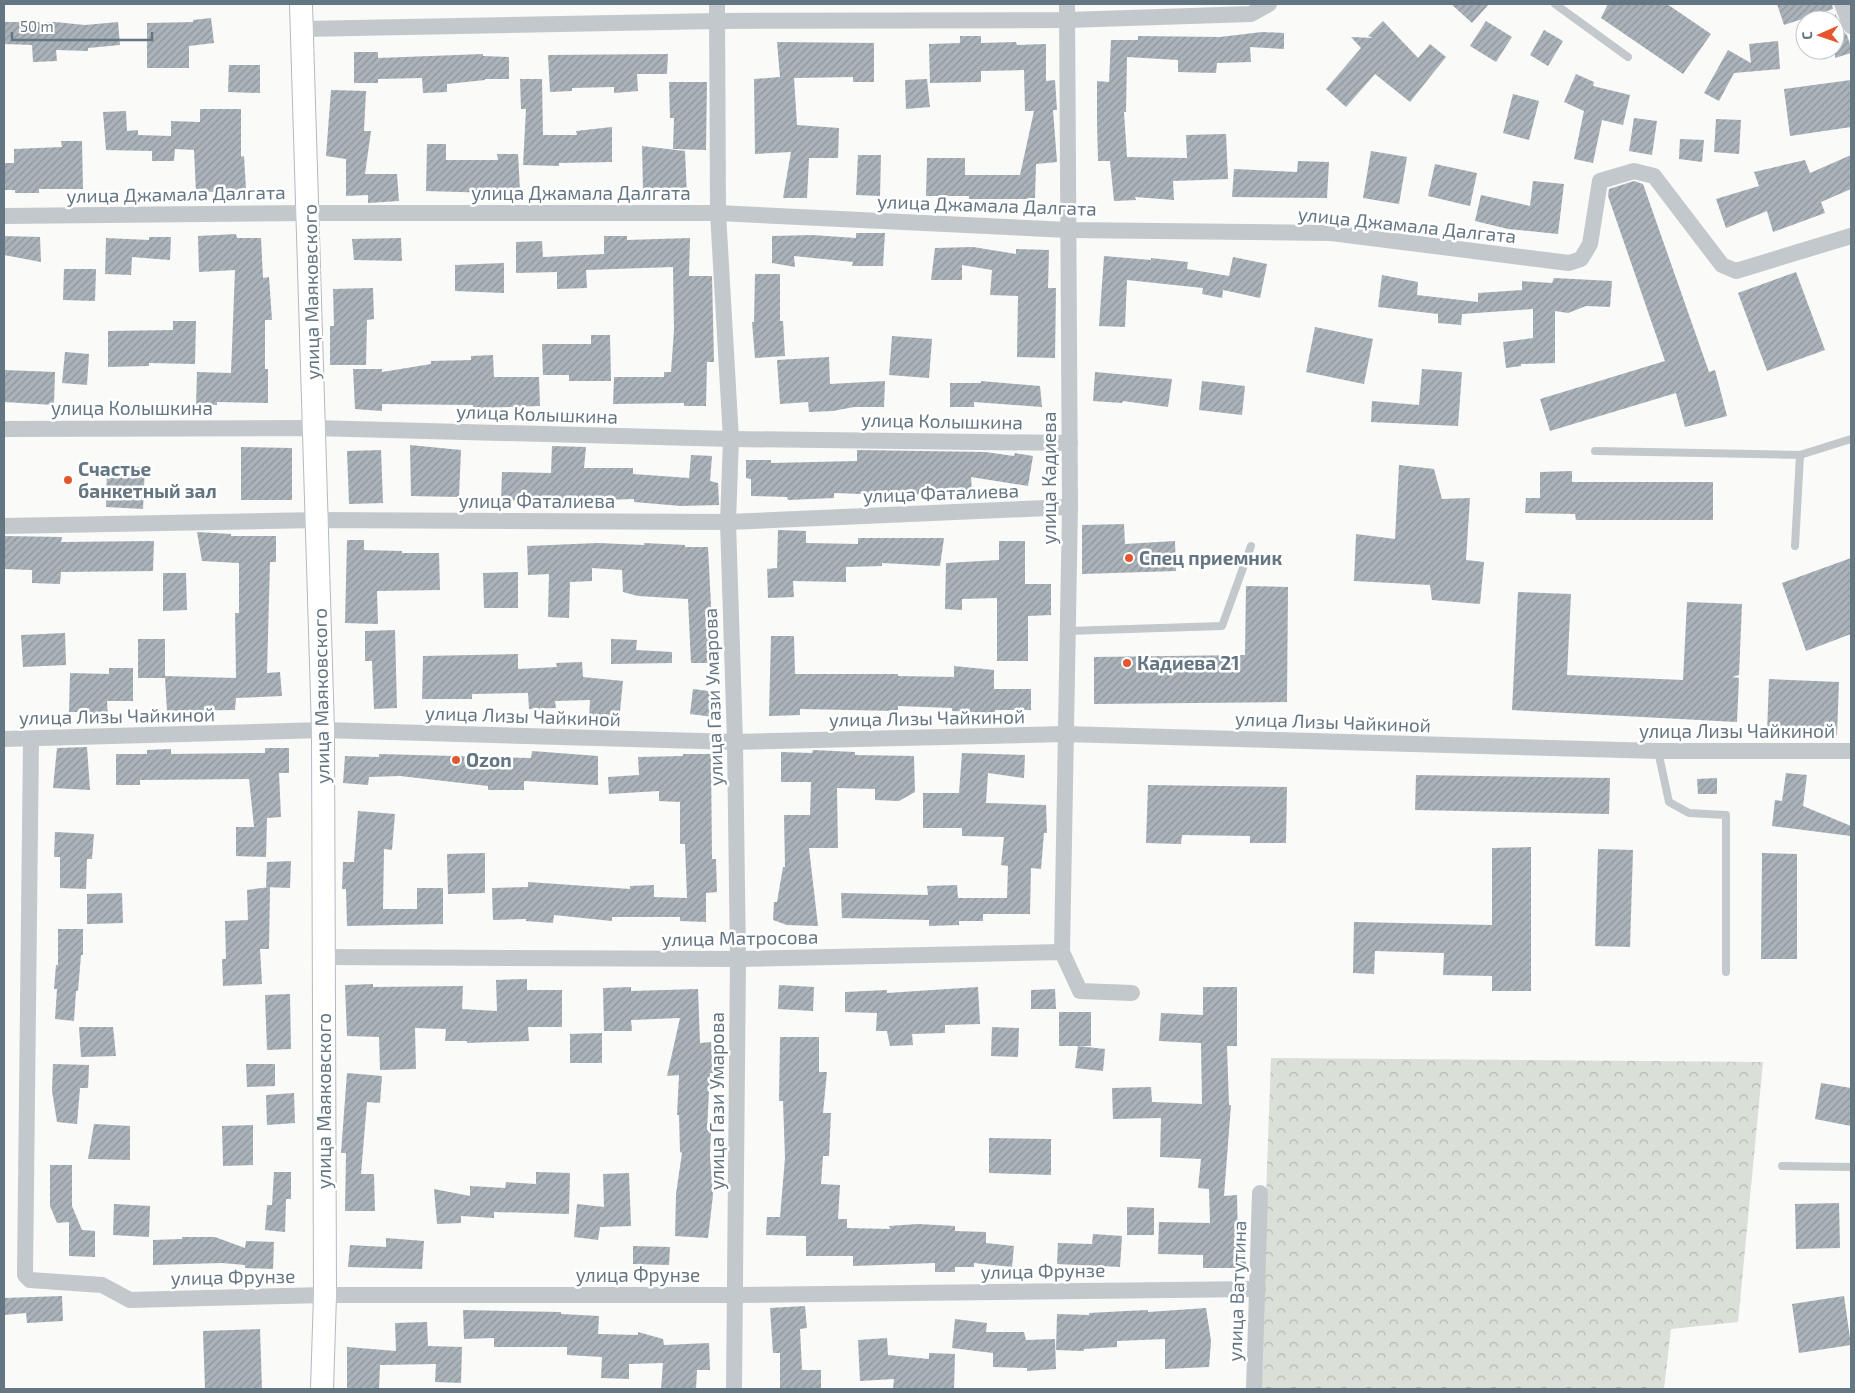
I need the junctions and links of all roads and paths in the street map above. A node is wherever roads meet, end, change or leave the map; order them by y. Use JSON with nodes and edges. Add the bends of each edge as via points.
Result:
{"nodes":[{"id":1,"x":301,"y":4,"type":"edge"},
{"id":2,"x":716,"y":4,"type":"edge"},
{"id":3,"x":1269,"y":4,"type":"edge"},
{"id":4,"x":1555,"y":4,"type":"edge"},
{"id":5,"x":1842,"y":4,"type":"edge"},
{"id":6,"x":1067,"y":12,"type":"edge"},
{"id":7,"x":717,"y":20,"type":"junction"},
{"id":8,"x":1851,"y":26,"type":"edge"},
{"id":9,"x":303,"y":29,"type":"junction"},
{"id":10,"x":1628,"y":57,"type":"dead end"},
{"id":11,"x":309,"y":213,"type":"junction"},
{"id":12,"x":718,"y":213,"type":"junction"},
{"id":13,"x":4,"y":216,"type":"edge"},
{"id":14,"x":1068,"y":230,"type":"junction"},
{"id":15,"x":1851,"y":236,"type":"edge"},
{"id":16,"x":314,"y":428,"type":"junction"},
{"id":17,"x":4,"y":429,"type":"edge"},
{"id":18,"x":731,"y":439,"type":"junction"},
{"id":19,"x":1851,"y":439,"type":"edge"},
{"id":20,"x":1070,"y":443,"type":"junction"},
{"id":21,"x":1596,"y":451,"type":"dead end"},
{"id":22,"x":1800,"y":455,"type":"junction"},
{"id":23,"x":1070,"y":508,"type":"junction"},
{"id":24,"x":316,"y":520,"type":"junction"},
{"id":25,"x":728,"y":522,"type":"junction"},
{"id":26,"x":4,"y":526,"type":"edge"},
{"id":27,"x":1251,"y":546,"type":"dead end"},
{"id":28,"x":1795,"y":546,"type":"dead end"},
{"id":29,"x":1068,"y":631,"type":"junction"},
{"id":30,"x":323,"y":730,"type":"junction"},
{"id":31,"x":1065,"y":734,"type":"junction"},
{"id":32,"x":4,"y":739,"type":"edge"},
{"id":33,"x":31,"y":739,"type":"junction"},
{"id":34,"x":735,"y":742,"type":"junction"},
{"id":35,"x":1658,"y":751,"type":"junction"},
{"id":36,"x":1851,"y":751,"type":"edge"},
{"id":37,"x":1062,"y":952,"type":"junction"},
{"id":38,"x":324,"y":957,"type":"junction"},
{"id":39,"x":738,"y":959,"type":"junction"},
{"id":40,"x":1726,"y":972,"type":"dead end"},
{"id":41,"x":1132,"y":993,"type":"dead end"},
{"id":42,"x":1782,"y":1166,"type":"dead end"},
{"id":43,"x":1851,"y":1167,"type":"edge"},
{"id":44,"x":1260,"y":1193,"type":"dead end"},
{"id":45,"x":1258,"y":1289,"type":"junction"},
{"id":46,"x":736,"y":1294,"type":"junction"},
{"id":47,"x":325,"y":1296,"type":"junction"},
{"id":48,"x":322,"y":1389,"type":"edge"},
{"id":49,"x":734,"y":1389,"type":"edge"},
{"id":50,"x":1254,"y":1389,"type":"edge"}],
"edges":[{"from":1,"to":9,"type":"street","name":"улица Маяковского"},
{"from":2,"to":7,"type":"street","name":"улица Гази Умарова"},
{"from":3,"to":6,"type":"street","via":[[1251,14]]},
{"from":4,"to":10,"type":"lane"},
{"from":5,"to":8,"type":"street"},
{"from":6,"to":7,"type":"street"},
{"from":6,"to":14,"type":"street","name":"улица Кадиева"},
{"from":7,"to":9,"type":"street"},
{"from":7,"to":12,"type":"street","name":"улица Гази Умарова"},
{"from":9,"to":11,"type":"street","name":"улица Маяковского"},
{"from":11,"to":12,"type":"street","name":"улица Джамала Далгата"},
{"from":11,"to":13,"type":"street","name":"улица Джамала Далгата"},
{"from":11,"to":16,"type":"street","name":"улица Маяковского"},
{"from":12,"to":14,"type":"street","name":"улица Джамала Далгата"},
{"from":12,"to":18,"type":"street","name":"улица Гази Умарова"},
{"from":14,"to":15,"type":"street","name":"улица Джамала Далгата","via":[[1332,233],[1569,263],[1581,259],[1590,244],[1600,181],[1634,171],[1654,176],[1722,265],[1736,271]]},
{"from":14,"to":20,"type":"street","name":"улица Кадиева"},
{"from":16,"to":17,"type":"street","name":"улица Колышкина"},
{"from":16,"to":18,"type":"street","name":"улица Колышкина"},
{"from":16,"to":24,"type":"street","name":"улица Маяковского"},
{"from":18,"to":20,"type":"street","name":"улица Колышкина"},
{"from":18,"to":25,"type":"street","name":"улица Гази Умарова"},
{"from":19,"to":22,"type":"lane"},
{"from":20,"to":23,"type":"street","name":"улица Кадиева"},
{"from":21,"to":22,"type":"lane"},
{"from":22,"to":28,"type":"lane"},
{"from":23,"to":25,"type":"street","name":"улица Фаталиева"},
{"from":23,"to":29,"type":"street","name":"улица Кадиева"},
{"from":24,"to":25,"type":"street","name":"улица Фаталиева"},
{"from":24,"to":26,"type":"street","name":"улица Фаталиева"},
{"from":24,"to":30,"type":"street","name":"улица Маяковского"},
{"from":25,"to":34,"type":"street","name":"улица Гази Умарова"},
{"from":27,"to":29,"type":"lane","via":[[1222,626]]},
{"from":29,"to":31,"type":"street","name":"улица Кадиева"},
{"from":30,"to":33,"type":"street","name":"улица Лизы Чайкиной"},
{"from":30,"to":34,"type":"street","name":"улица Лизы Чайкиной"},
{"from":30,"to":38,"type":"street","name":"улица Маяковского"},
{"from":31,"to":34,"type":"street","name":"улица Лизы Чайкиной"},
{"from":31,"to":35,"type":"street","name":"улица Лизы Чайкиной"},
{"from":31,"to":37,"type":"street","name":"улица Кадиева"},
{"from":32,"to":33,"type":"street","name":"улица Лизы Чайкиной"},
{"from":33,"to":47,"type":"street","name":"улица Фрунзе","via":[[26,1275],[30,1280],[41,1283],[102,1285],[130,1300]]},
{"from":34,"to":39,"type":"street","name":"улица Гази Умарова"},
{"from":35,"to":36,"type":"street","name":"улица Лизы Чайкиной"},
{"from":35,"to":40,"type":"lane","via":[[1669,802],[1689,813],[1726,815]]},
{"from":37,"to":39,"type":"street","name":"улица Матросова"},
{"from":37,"to":41,"type":"street","via":[[1080,991]]},
{"from":38,"to":39,"type":"street","name":"улица Матросова"},
{"from":38,"to":47,"type":"street","name":"улица Маяковского"},
{"from":39,"to":46,"type":"street","name":"улица Гази Умарова"},
{"from":42,"to":43,"type":"lane"},
{"from":44,"to":45,"type":"street","name":"улица Ватутина"},
{"from":45,"to":46,"type":"street","name":"улица Фрунзе"},
{"from":45,"to":50,"type":"street","name":"улица Ватутина"},
{"from":46,"to":47,"type":"street","name":"улица Фрунзе"},
{"from":46,"to":49,"type":"street","name":"улица Гази Умарова"},
{"from":47,"to":48,"type":"street","name":"улица Маяковского"}]}
